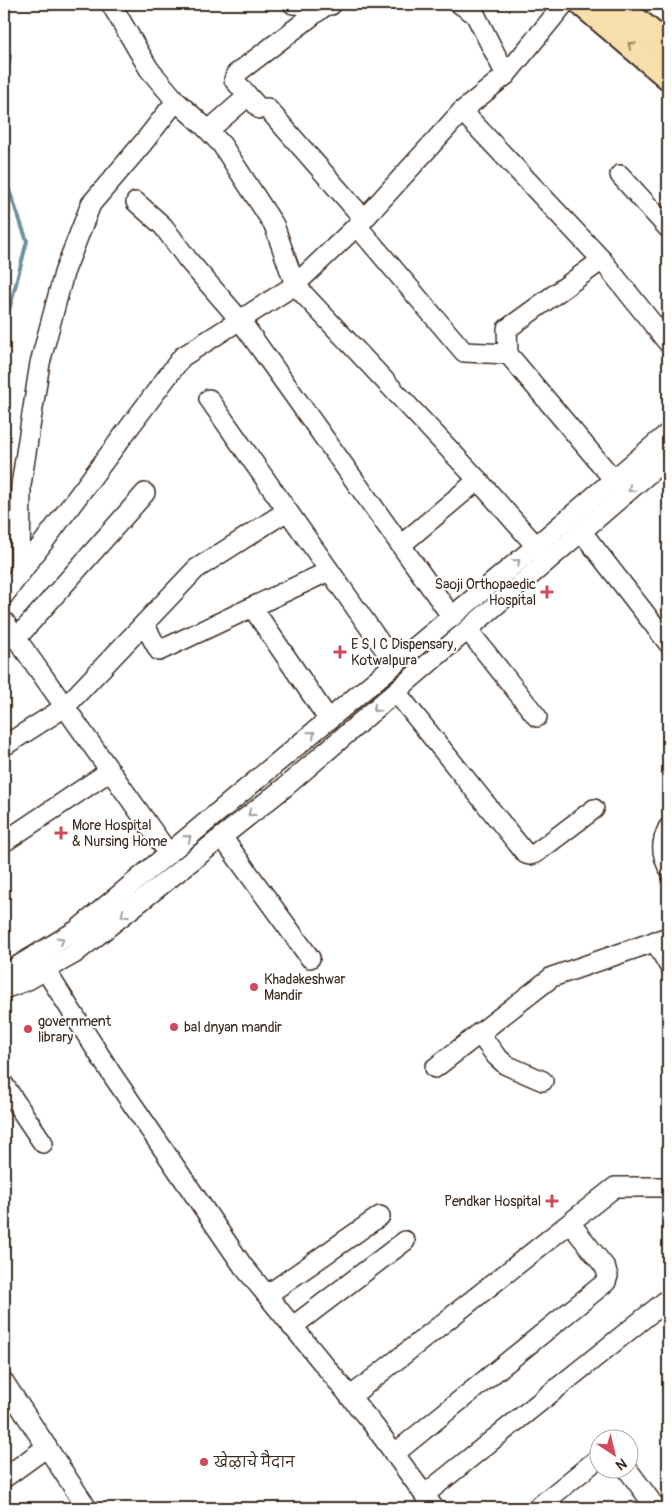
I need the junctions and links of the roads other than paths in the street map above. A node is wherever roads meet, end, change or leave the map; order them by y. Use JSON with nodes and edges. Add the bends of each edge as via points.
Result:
{"nodes":[{"id":1,"x":111,"y":4,"type":"edge"},
{"id":2,"x":293,"y":4,"type":"edge"},
{"id":3,"x":460,"y":4,"type":"edge"},
{"id":4,"x":564,"y":4,"type":"edge"},
{"id":5,"x":582,"y":4,"type":"edge"},
{"id":6,"x":617,"y":4,"type":"edge"},
{"id":7,"x":330,"y":5,"type":"edge"},
{"id":8,"x":668,"y":46,"type":"edge"},
{"id":9,"x":506,"y":76,"type":"junction"},
{"id":10,"x":668,"y":77,"type":"edge"},
{"id":11,"x":248,"y":96,"type":"junction"},
{"id":12,"x":176,"y":101,"type":"junction"},
{"id":13,"x":462,"y":111,"type":"junction"},
{"id":14,"x":208,"y":130,"type":"junction"},
{"id":15,"x":620,"y":175,"type":"dead end"},
{"id":16,"x":136,"y":202,"type":"dead end"},
{"id":17,"x":360,"y":222,"type":"junction"},
{"id":18,"x":668,"y":228,"type":"edge"},
{"id":19,"x":602,"y":260,"type":"junction"},
{"id":20,"x":295,"y":285,"type":"junction"},
{"id":21,"x":240,"y":320,"type":"junction"},
{"id":22,"x":668,"y":343,"type":"edge"},
{"id":23,"x":508,"y":354,"type":"junction"},
{"id":24,"x":208,"y":399,"type":"dead end"},
{"id":25,"x":668,"y":433,"type":"edge"},
{"id":26,"x":668,"y":457,"type":"edge"},
{"id":27,"x":478,"y":480,"type":"junction"},
{"id":28,"x":614,"y":480,"type":"junction"},
{"id":29,"x":145,"y":493,"type":"dead end"},
{"id":30,"x":287,"y":511,"type":"junction"},
{"id":31,"x":582,"y":532,"type":"junction"},
{"id":32,"x":401,"y":544,"type":"junction"},
{"id":33,"x":536,"y":546,"type":"junction"},
{"id":34,"x":549,"y":560,"type":"junction"},
{"id":35,"x":329,"y":571,"type":"junction"},
{"id":36,"x":20,"y":573,"type":"junction"},
{"id":37,"x":4,"y":595,"type":"edge"},
{"id":38,"x":252,"y":607,"type":"junction"},
{"id":39,"x":452,"y":616,"type":"junction"},
{"id":40,"x":4,"y":621,"type":"edge"},
{"id":41,"x":144,"y":624,"type":"junction"},
{"id":42,"x":468,"y":630,"type":"junction"},
{"id":43,"x":16,"y":639,"type":"junction"},
{"id":44,"x":668,"y":642,"type":"edge"},
{"id":45,"x":395,"y":664,"type":"junction"},
{"id":46,"x":396,"y":692,"type":"junction"},
{"id":47,"x":65,"y":707,"type":"junction"},
{"id":48,"x":537,"y":717,"type":"dead end"},
{"id":49,"x":329,"y":720,"type":"junction"},
{"id":50,"x":4,"y":746,"type":"edge"},
{"id":51,"x":110,"y":771,"type":"junction"},
{"id":52,"x":594,"y":810,"type":"dead end"},
{"id":53,"x":668,"y":828,"type":"edge"},
{"id":54,"x":222,"y":837,"type":"junction"},
{"id":55,"x":4,"y":842,"type":"edge"},
{"id":56,"x":169,"y":854,"type":"junction"},
{"id":57,"x":668,"y":867,"type":"edge"},
{"id":58,"x":661,"y":939,"type":"edge"},
{"id":59,"x":310,"y":958,"type":"dead end"},
{"id":60,"x":41,"y":962,"type":"junction"},
{"id":61,"x":668,"y":964,"type":"edge"},
{"id":62,"x":4,"y":972,"type":"edge"},
{"id":63,"x":4,"y":989,"type":"edge"},
{"id":64,"x":479,"y":1033,"type":"junction"},
{"id":65,"x":435,"y":1068,"type":"dead end"},
{"id":66,"x":543,"y":1081,"type":"dead end"},
{"id":67,"x":4,"y":1085,"type":"edge"},
{"id":68,"x":43,"y":1143,"type":"dead end"},
{"id":69,"x":668,"y":1187,"type":"edge"},
{"id":70,"x":380,"y":1216,"type":"dead end"},
{"id":71,"x":570,"y":1223,"type":"junction"},
{"id":72,"x":404,"y":1241,"type":"dead end"},
{"id":73,"x":267,"y":1295,"type":"junction"},
{"id":74,"x":668,"y":1299,"type":"edge"},
{"id":75,"x":292,"y":1327,"type":"junction"},
{"id":76,"x":4,"y":1382,"type":"edge"},
{"id":77,"x":350,"y":1397,"type":"junction"},
{"id":78,"x":47,"y":1447,"type":"junction"},
{"id":79,"x":394,"y":1454,"type":"junction"},
{"id":80,"x":590,"y":1465,"type":"edge"},
{"id":81,"x":4,"y":1478,"type":"edge"},
{"id":82,"x":635,"y":1480,"type":"edge"},
{"id":83,"x":429,"y":1501,"type":"edge"},
{"id":84,"x":87,"y":1508,"type":"edge"},
{"id":85,"x":537,"y":1508,"type":"edge"},
{"id":86,"x":656,"y":1508,"type":"edge"}],
"edges":[{"from":1,"to":12,"type":"street","via":[[149,69]]},
{"from":2,"to":7,"type":"street"},
{"from":3,"to":9,"type":"street","via":[[475,14]]},
{"from":4,"to":9,"type":"street"},
{"from":10,"to":5,"type":"main road","one_way":true},
{"from":6,"to":8,"type":"main road"},
{"from":7,"to":11,"type":"street","via":[[236,74],[234,80]]},
{"from":9,"to":13,"type":"street"},
{"from":11,"to":14,"type":"street"},
{"from":11,"to":17,"type":"street","via":[[260,109],[267,108]]},
{"from":12,"to":14,"type":"street"},
{"from":12,"to":36,"type":"street","via":[[91,204],[64,273],[40,363],[21,485]]},
{"from":13,"to":17,"type":"street"},
{"from":13,"to":19,"type":"street"},
{"from":14,"to":20,"type":"street","via":[[222,145],[274,225]]},
{"from":15,"to":18,"type":"street"},
{"from":16,"to":21,"type":"street","via":[[163,226]]},
{"from":17,"to":20,"type":"street"},
{"from":17,"to":23,"type":"street","via":[[464,352]]},
{"from":19,"to":22,"type":"street"},
{"from":19,"to":23,"type":"street","via":[[507,329]]},
{"from":20,"to":21,"type":"street"},
{"from":20,"to":27,"type":"street"},
{"from":21,"to":32,"type":"street"},
{"from":21,"to":36,"type":"street","via":[[182,357]]},
{"from":23,"to":28,"type":"street"},
{"from":24,"to":30,"type":"street"},
{"from":25,"to":28,"type":"street"},
{"from":26,"to":31,"type":"street","one_way":true},
{"from":27,"to":32,"type":"street"},
{"from":27,"to":33,"type":"street"},
{"from":28,"to":33,"type":"street"},
{"from":29,"to":43,"type":"street"},
{"from":30,"to":35,"type":"street"},
{"from":30,"to":41,"type":"street","via":[[196,569]]},
{"from":31,"to":34,"type":"street"},
{"from":31,"to":44,"type":"street"},
{"from":32,"to":39,"type":"street"},
{"from":33,"to":34,"type":"street"},
{"from":39,"to":33,"type":"street","one_way":true},
{"from":34,"to":42,"type":"street"},
{"from":35,"to":38,"type":"street"},
{"from":35,"to":45,"type":"street"},
{"from":36,"to":37,"type":"street"},
{"from":38,"to":41,"type":"street","via":[[159,651]]},
{"from":38,"to":49,"type":"street"},
{"from":39,"to":45,"type":"street"},
{"from":40,"to":43,"type":"street"},
{"from":41,"to":47,"type":"street"},
{"from":42,"to":46,"type":"street"},
{"from":42,"to":48,"type":"street"},
{"from":43,"to":47,"type":"street"},
{"from":45,"to":49,"type":"street"},
{"from":46,"to":52,"type":"street","via":[[526,854],[536,853]]},
{"from":46,"to":54,"type":"street","one_way":true},
{"from":47,"to":50,"type":"street"},
{"from":47,"to":51,"type":"street"},
{"from":56,"to":49,"type":"street","one_way":true},
{"from":51,"to":55,"type":"street"},
{"from":51,"to":56,"type":"street"},
{"from":53,"to":57,"type":"street","via":[[663,846]]},
{"from":54,"to":59,"type":"street"},
{"from":54,"to":60,"type":"street","one_way":true,"via":[[74,954]]},
{"from":60,"to":56,"type":"street","one_way":true},
{"from":58,"to":61,"type":"street"},
{"from":58,"to":64,"type":"street","via":[[552,977]]},
{"from":60,"to":62,"type":"street"},
{"from":60,"to":63,"type":"street","via":[[28,980]]},
{"from":60,"to":73,"type":"street","via":[[111,1073],[243,1266]]},
{"from":64,"to":65,"type":"street"},
{"from":64,"to":66,"type":"street","via":[[506,1065]]},
{"from":67,"to":68,"type":"street"},
{"from":69,"to":71,"type":"street","via":[[615,1187]]},
{"from":70,"to":73,"type":"street"},
{"from":71,"to":77,"type":"street"},
{"from":71,"to":79,"type":"street","via":[[605,1268],[606,1282]]},
{"from":72,"to":75,"type":"street"},
{"from":73,"to":75,"type":"street"},
{"from":74,"to":83,"type":"street"},
{"from":75,"to":77,"type":"street"},
{"from":76,"to":78,"type":"street"},
{"from":77,"to":79,"type":"street"},
{"from":78,"to":81,"type":"street"},
{"from":78,"to":84,"type":"street"},
{"from":79,"to":83,"type":"street"},
{"from":80,"to":85,"type":"street"},
{"from":82,"to":86,"type":"street"}]}
